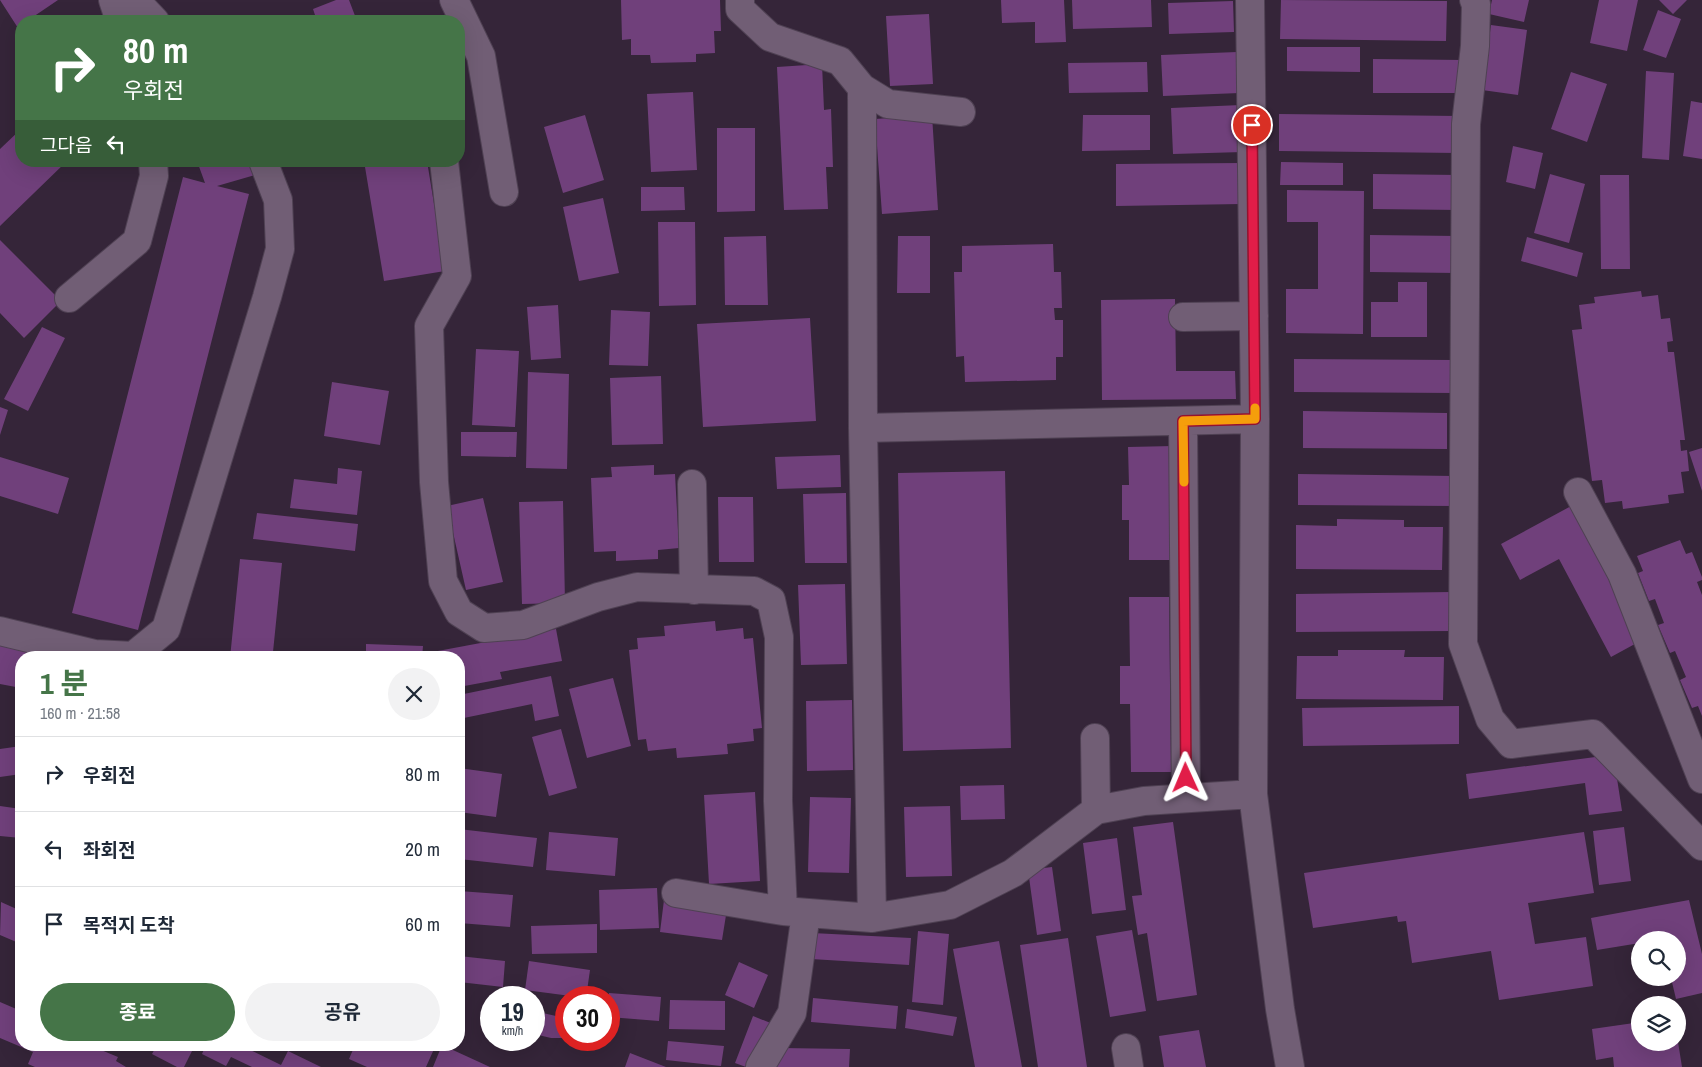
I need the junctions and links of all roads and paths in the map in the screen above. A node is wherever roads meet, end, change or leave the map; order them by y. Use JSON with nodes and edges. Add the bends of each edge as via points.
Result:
{"nodes":[{"id":1,"x":113,"y":0,"type":"edge"},
{"id":2,"x":135,"y":0,"type":"edge"},
{"id":3,"x":454,"y":0,"type":"edge"},
{"id":4,"x":740,"y":0,"type":"edge"},
{"id":5,"x":1250,"y":0,"type":"edge"},
{"id":6,"x":1474,"y":0,"type":"edge"},
{"id":7,"x":118,"y":15,"type":"edge"},
{"id":8,"x":150,"y":15,"type":"edge"},
{"id":9,"x":461,"y":15,"type":"edge"},
{"id":10,"x":465,"y":23,"type":"edge"},
{"id":11,"x":862,"y":88,"type":"junction"},
{"id":12,"x":961,"y":112,"type":"dead end"},
{"id":13,"x":153,"y":167,"type":"edge"},
{"id":14,"x":265,"y":167,"type":"edge"},
{"id":15,"x":445,"y":167,"type":"edge"},
{"id":16,"x":504,"y":192,"type":"dead end"},
{"id":17,"x":69,"y":298,"type":"dead end"},
{"id":18,"x":1254,"y":316,"type":"junction"},
{"id":19,"x":1183,"y":317,"type":"dead end"},
{"id":20,"x":1255,"y":419,"type":"junction"},
{"id":21,"x":1183,"y":421,"type":"junction"},
{"id":22,"x":863,"y":428,"type":"junction"},
{"id":23,"x":692,"y":484,"type":"dead end"},
{"id":24,"x":1578,"y":492,"type":"dead end"},
{"id":25,"x":694,"y":590,"type":"junction"},
{"id":26,"x":0,"y":631,"type":"edge"},
{"id":27,"x":83,"y":651,"type":"edge"},
{"id":28,"x":139,"y":651,"type":"edge"},
{"id":29,"x":1095,"y":738,"type":"dead end"},
{"id":30,"x":1702,"y":779,"type":"edge"},
{"id":31,"x":1253,"y":794,"type":"junction"},
{"id":32,"x":1186,"y":798,"type":"junction"},
{"id":33,"x":1096,"y":810,"type":"junction"},
{"id":34,"x":1702,"y":846,"type":"edge"},
{"id":35,"x":676,"y":893,"type":"dead end"},
{"id":36,"x":794,"y":912,"type":"junction"},
{"id":37,"x":872,"y":918,"type":"junction"},
{"id":38,"x":760,"y":1067,"type":"edge"},
{"id":39,"x":1290,"y":1067,"type":"edge"}],
"edges":[{"from":1,"to":7,"type":"street"},
{"from":2,"to":8,"type":"street"},
{"from":3,"to":9,"type":"street"},
{"from":4,"to":11,"type":"street","via":[[740,9],[770,38],[840,61]]},
{"from":5,"to":18,"type":"street"},
{"from":6,"to":34,"type":"street","via":[[1476,46],[1466,124],[1463,644],[1490,719],[1511,744],[1593,734]]},
{"from":10,"to":16,"type":"street","via":[[481,56]]},
{"from":11,"to":12,"type":"street","via":[[888,104]]},
{"from":11,"to":22,"type":"street"},
{"from":13,"to":17,"type":"street","via":[[154,176],[137,241]]},
{"from":14,"to":28,"type":"street","via":[[278,200],[280,249],[166,629]]},
{"from":15,"to":25,"type":"street","via":[[457,276],[429,326],[434,482],[443,582],[459,612],[484,628],[523,625],[637,586]]},
{"from":18,"to":19,"type":"street"},
{"from":18,"to":20,"type":"street"},
{"from":20,"to":21,"type":"street"},
{"from":20,"to":31,"type":"street"},
{"from":21,"to":22,"type":"street"},
{"from":21,"to":32,"type":"street"},
{"from":22,"to":37,"type":"street"},
{"from":23,"to":25,"type":"street"},
{"from":24,"to":30,"type":"street","via":[[1622,574]]},
{"from":25,"to":36,"type":"street","via":[[754,591],[771,600],[779,636],[778,801]]},
{"from":26,"to":27,"type":"street"},
{"from":29,"to":33,"type":"street"},
{"from":31,"to":32,"type":"street"},
{"from":31,"to":39,"type":"street"},
{"from":32,"to":33,"type":"street","via":[[1144,801]]},
{"from":33,"to":37,"type":"street","via":[[1013,873],[950,905]]},
{"from":35,"to":36,"type":"street"},
{"from":36,"to":37,"type":"street"},
{"from":36,"to":38,"type":"street","via":[[792,1013]]}]}
